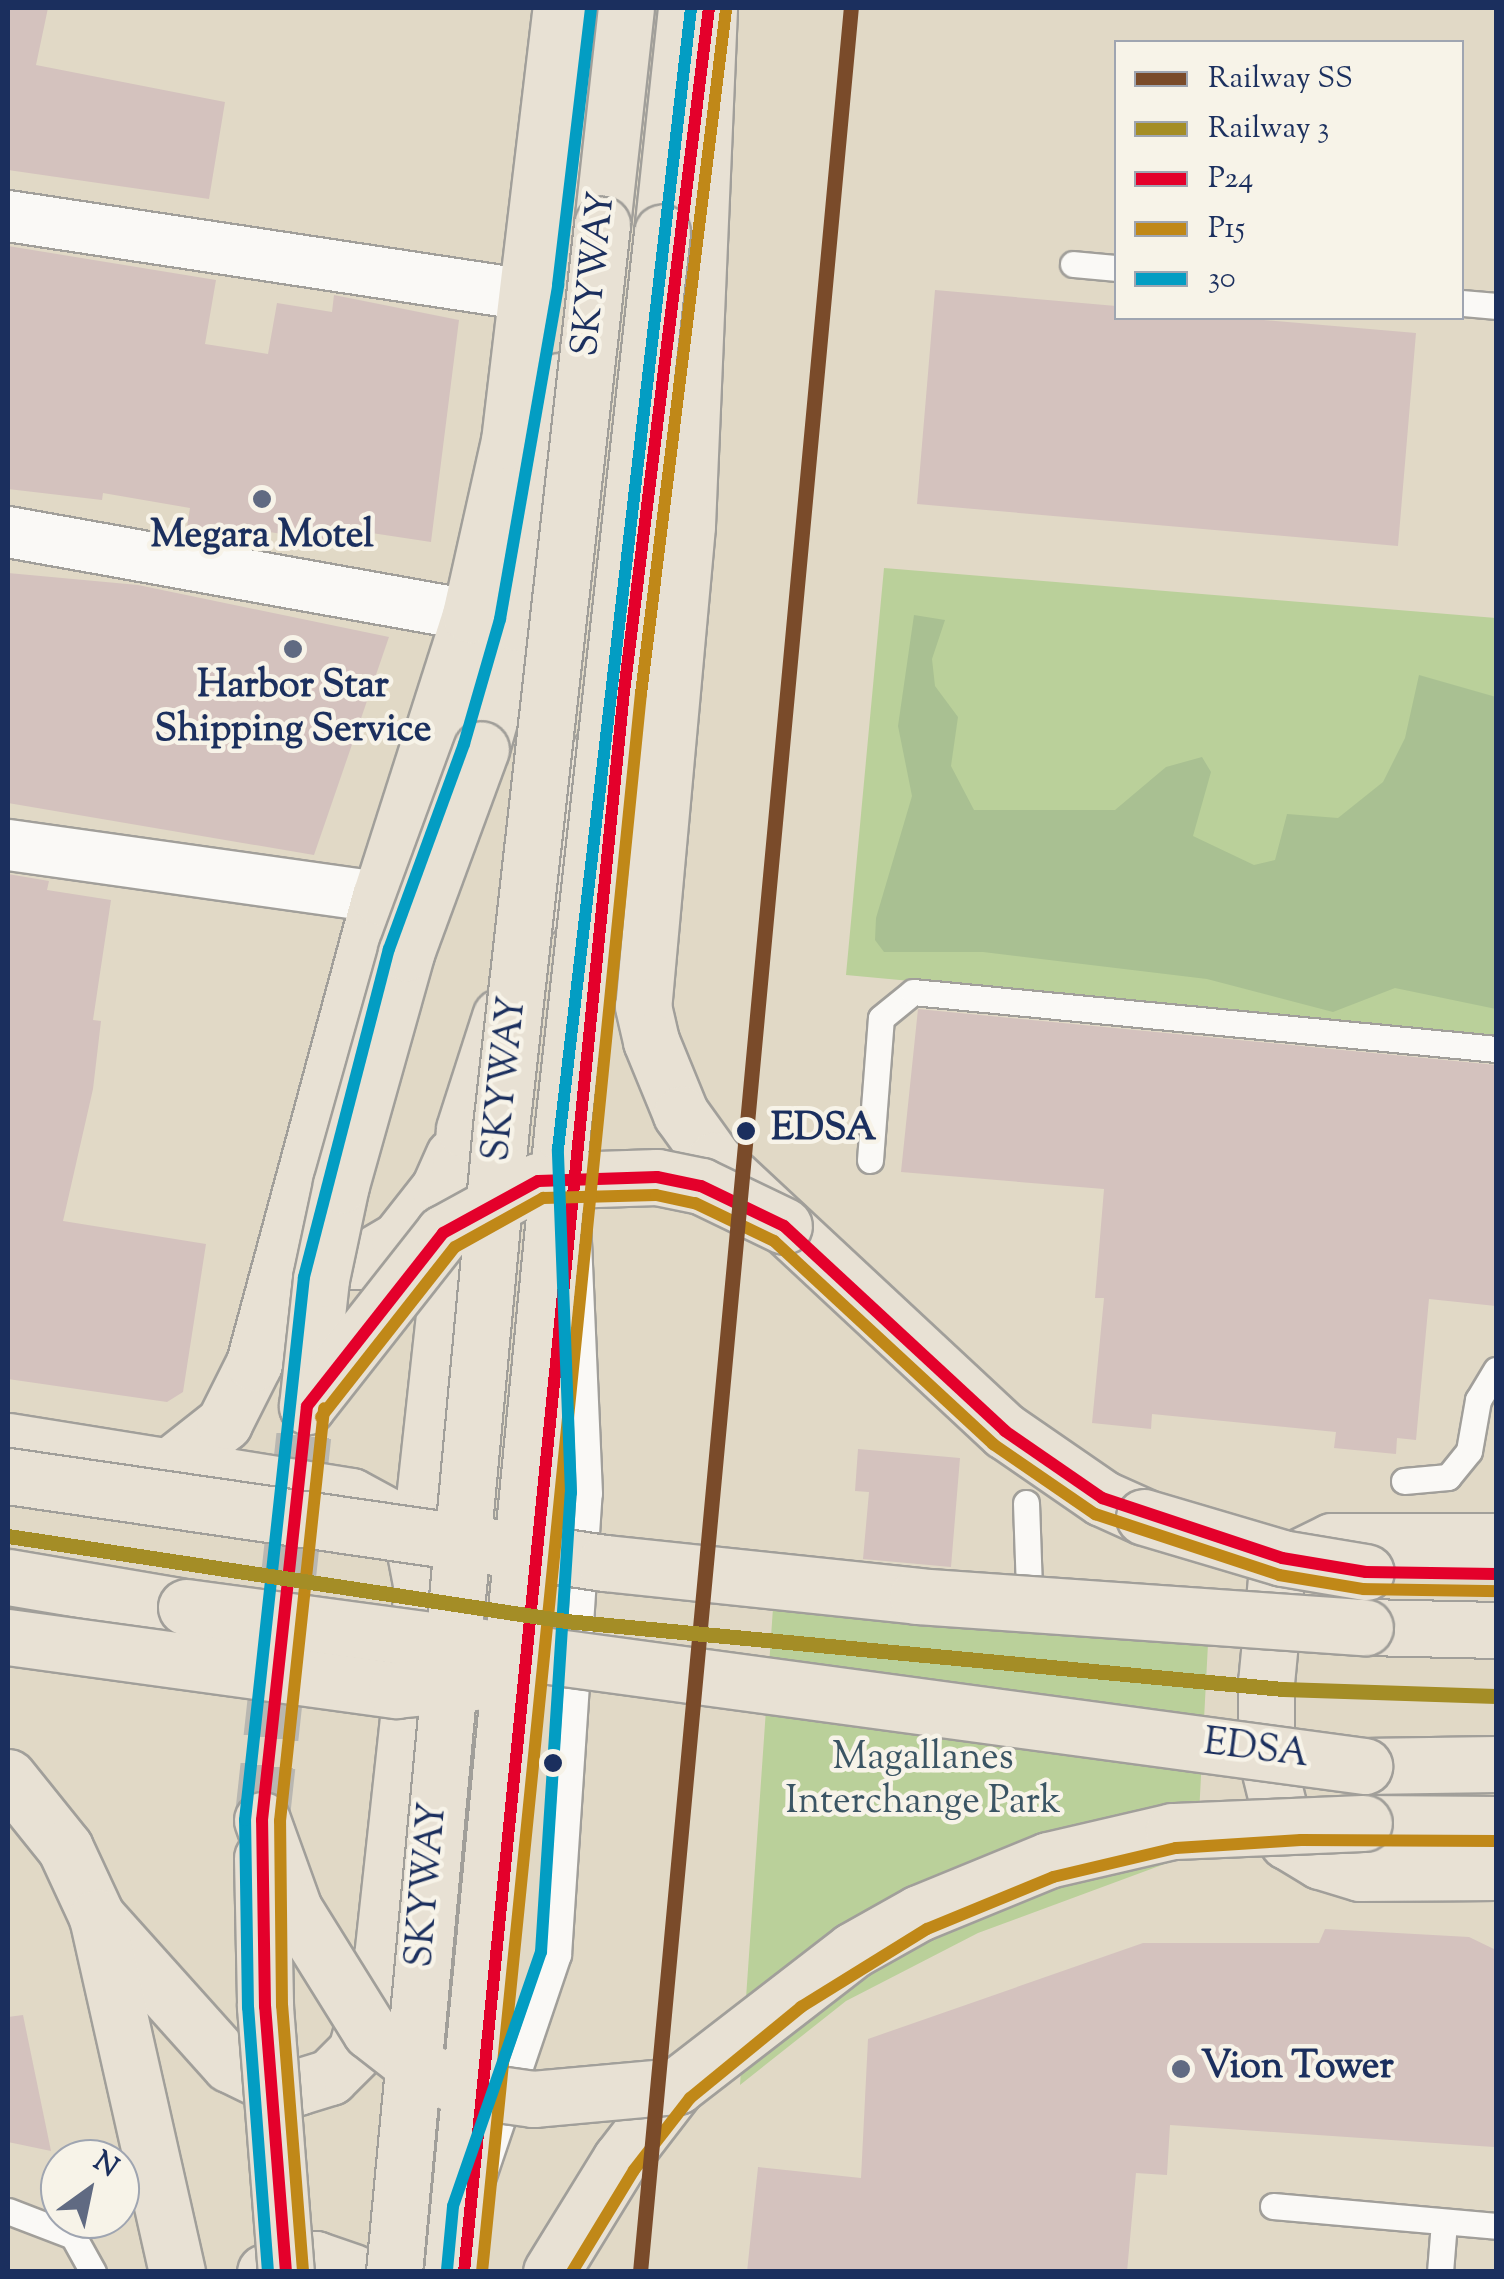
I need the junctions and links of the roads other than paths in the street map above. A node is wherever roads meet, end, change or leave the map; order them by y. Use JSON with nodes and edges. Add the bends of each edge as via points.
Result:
{"nodes":[{"id":1,"x":561,"y":8,"type":"edge"},
{"id":2,"x":608,"y":8,"type":"edge"},
{"id":3,"x":626,"y":8,"type":"edge"},
{"id":4,"x":686,"y":8,"type":"edge"},
{"id":5,"x":709,"y":8,"type":"edge"},
{"id":6,"x":8,"y":216,"type":"edge"},
{"id":7,"x":1073,"y":264,"type":"dead end"},
{"id":8,"x":1114,"y":268,"type":"edge"},
{"id":9,"x":528,"y":295,"type":"junction"},
{"id":10,"x":1464,"y":303,"type":"edge"},
{"id":11,"x":1496,"y":306,"type":"edge"},
{"id":12,"x":8,"y":532,"type":"edge"},
{"id":13,"x":470,"y":616,"type":"junction"},
{"id":14,"x":624,"y":692,"type":"junction"},
{"id":15,"x":8,"y":846,"type":"edge"},
{"id":16,"x":380,"y":897,"type":"junction"},
{"id":17,"x":1496,"y":1049,"type":"edge"},
{"id":18,"x":464,"y":1128,"type":"junction"},
{"id":19,"x":870,"y":1160,"type":"dead end"},
{"id":20,"x":784,"y":1226,"type":"junction"},
{"id":21,"x":286,"y":1228,"type":"junction"},
{"id":22,"x":1496,"y":1370,"type":"edge"},
{"id":23,"x":14,"y":1457,"type":"edge"},
{"id":24,"x":167,"y":1468,"type":"junction"},
{"id":25,"x":1404,"y":1482,"type":"dead end"},
{"id":26,"x":1026,"y":1502,"type":"dead end"},
{"id":27,"x":1496,"y":1541,"type":"edge"},
{"id":28,"x":1496,"y":1574,"type":"edge"},
{"id":29,"x":8,"y":1577,"type":"edge"},
{"id":30,"x":422,"y":1589,"type":"junction"},
{"id":31,"x":1270,"y":1629,"type":"junction"},
{"id":32,"x":1496,"y":1630,"type":"edge"},
{"id":33,"x":8,"y":1636,"type":"edge"},
{"id":34,"x":618,"y":1668,"type":"junction"},
{"id":35,"x":1496,"y":1764,"type":"edge"},
{"id":36,"x":8,"y":1776,"type":"edge"},
{"id":37,"x":1496,"y":1824,"type":"edge"},
{"id":38,"x":1496,"y":1872,"type":"edge"},
{"id":39,"x":97,"y":1917,"type":"junction"},
{"id":40,"x":382,"y":1956,"type":"junction"},
{"id":41,"x":678,"y":2086,"type":"junction"},
{"id":42,"x":1274,"y":2206,"type":"dead end"},
{"id":43,"x":8,"y":2211,"type":"edge"},
{"id":44,"x":1444,"y":2222,"type":"junction"},
{"id":45,"x":1496,"y":2226,"type":"edge"},
{"id":46,"x":94,"y":2272,"type":"edge"},
{"id":47,"x":178,"y":2272,"type":"edge"},
{"id":48,"x":265,"y":2272,"type":"edge"},
{"id":49,"x":286,"y":2272,"type":"edge"},
{"id":50,"x":353,"y":2272,"type":"edge"},
{"id":51,"x":394,"y":2272,"type":"edge"},
{"id":52,"x":417,"y":2272,"type":"edge"},
{"id":53,"x":452,"y":2272,"type":"edge"},
{"id":54,"x":464,"y":2272,"type":"edge"},
{"id":55,"x":550,"y":2272,"type":"edge"},
{"id":56,"x":1440,"y":2272,"type":"edge"}],
"edges":[{"from":1,"to":9,"type":"main road"},
{"from":2,"to":20,"type":"main road","bridge":true,"via":[[543,490],[516,623],[480,750],[406,954],[350,1150],[320,1279],[307,1406],[442,1232],[538,1181],[657,1176],[701,1186]]},
{"from":3,"to":51,"type":"main road","name":"SKYWAY","bridge":true,"via":[[501,1127]]},
{"from":4,"to":53,"type":"main road","name":"SKYWAY","bridge":true,"via":[[564,1113]]},
{"from":5,"to":14,"type":"main road"},
{"from":5,"to":20,"type":"main road","via":[[687,526],[643,1006],[668,1088],[695,1138]]},
{"from":6,"to":9,"type":"street"},
{"from":7,"to":8,"type":"lane"},
{"from":9,"to":13,"type":"main road","via":[[509,441]]},
{"from":10,"to":11,"type":"lane"},
{"from":12,"to":13,"type":"street"},
{"from":13,"to":16,"type":"main road"},
{"from":14,"to":18,"type":"main road","via":[[540,892]]},
{"from":14,"to":54,"type":"main road"},
{"from":15,"to":16,"type":"street"},
{"from":16,"to":21,"type":"main road"},
{"from":17,"to":19,"type":"lane","via":[[913,992],[882,1018]]},
{"from":18,"to":21,"type":"main road","via":[[422,1211],[399,1239],[362,1261],[326,1261],[304,1250]]},
{"from":18,"to":30,"type":"main road","via":[[424,1498]]},
{"from":20,"to":28,"type":"main road","bridge":true,"via":[[1005,1432],[1102,1498],[1282,1558],[1366,1572]]},
{"from":21,"to":24,"type":"main road","via":[[241,1397],[200,1449]]},
{"from":22,"to":25,"type":"lane","via":[[1478,1400],[1470,1452],[1448,1477]]},
{"from":23,"to":24,"type":"main road"},
{"from":23,"to":32,"type":"main road","bridge":true,"via":[[605,1564],[917,1596]]},
{"from":24,"to":30,"type":"main road","via":[[377,1506],[414,1546]]},
{"from":26,"to":31,"type":"lane","via":[[1029,1591],[1059,1609]]},
{"from":27,"to":31,"type":"main road","via":[[1332,1541],[1291,1561],[1276,1580]]},
{"from":29,"to":34,"type":"main road","name":"EDSA","bridge":true},
{"from":30,"to":40,"type":"main road"},
{"from":31,"to":38,"type":"main road","via":[[1266,1756],[1288,1841],[1360,1874]]},
{"from":33,"to":34,"type":"main road","bridge":true,"via":[[396,1690]]},
{"from":34,"to":35,"type":"main road","name":"EDSA","bridge":true,"via":[[1364,1766]]},
{"from":36,"to":39,"type":"main road","via":[[64,1848]]},
{"from":37,"to":41,"type":"main road","bridge":true,"via":[[1174,1831],[1048,1860],[988,1882],[853,1950]]},
{"from":39,"to":40,"type":"main road","via":[[230,2064],[266,2082],[298,2087],[330,2076],[356,2050]]},
{"from":39,"to":47,"type":"main road"},
{"from":40,"to":52,"type":"main road"},
{"from":41,"to":49,"type":"main road","bridge":true,"via":[[501,2099],[412,2063],[353,2009],[294,1909],[262,1820],[265,2008]]},
{"from":41,"to":55,"type":"main road","via":[[620,2160]]},
{"from":42,"to":44,"type":"lane"},
{"from":43,"to":46,"type":"lane","via":[[73,2236]]},
{"from":44,"to":45,"type":"lane"},
{"from":44,"to":56,"type":"lane"},
{"from":48,"to":50,"type":"main road","via":[[315,2259]]}]}
